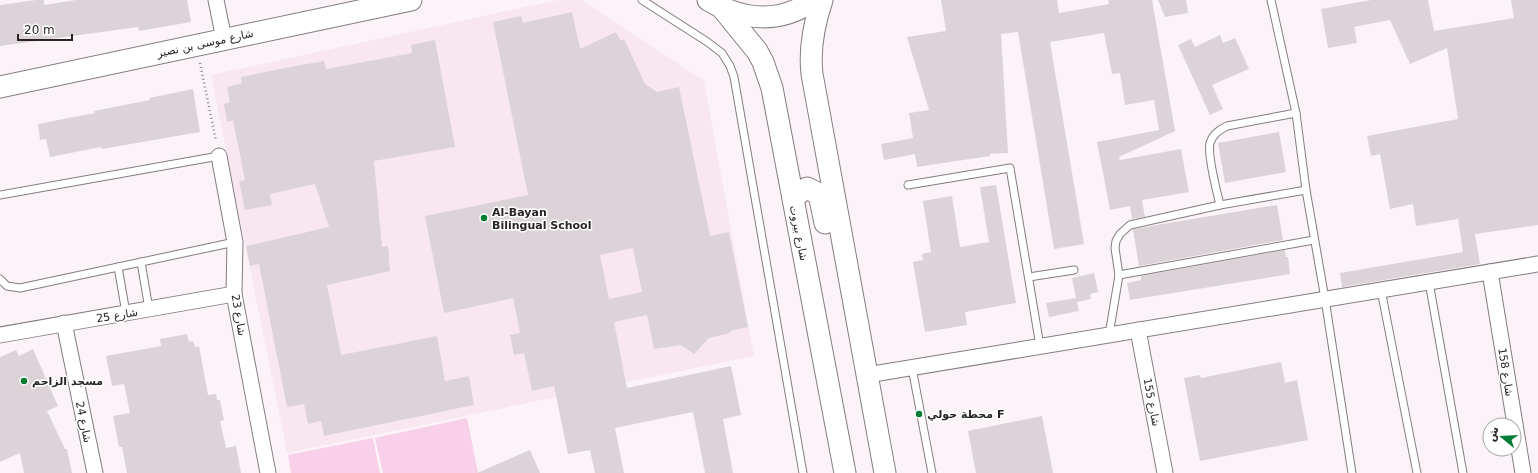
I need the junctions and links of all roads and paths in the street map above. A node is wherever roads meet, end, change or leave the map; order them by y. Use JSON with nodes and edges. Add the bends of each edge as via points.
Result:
{"nodes":[{"id":1,"x":216,"y":0,"type":"edge"},
{"id":2,"x":411,"y":0,"type":"edge"},
{"id":3,"x":642,"y":0,"type":"edge"},
{"id":4,"x":814,"y":0,"type":"edge"},
{"id":5,"x":822,"y":0,"type":"edge"},
{"id":6,"x":1271,"y":0,"type":"edge"},
{"id":7,"x":715,"y":4,"type":"edge"},
{"id":8,"x":224,"y":40,"type":"junction"},
{"id":9,"x":197,"y":45,"type":"junction"},
{"id":10,"x":0,"y":87,"type":"edge"},
{"id":11,"x":1296,"y":113,"type":"junction"},
{"id":12,"x":219,"y":156,"type":"junction"},
{"id":13,"x":908,"y":185,"type":"dead end"},
{"id":14,"x":1306,"y":190,"type":"junction"},
{"id":15,"x":0,"y":195,"type":"edge"},
{"id":16,"x":792,"y":197,"type":"junction"},
{"id":17,"x":1220,"y":205,"type":"junction"},
{"id":18,"x":1314,"y":240,"type":"junction"},
{"id":19,"x":235,"y":242,"type":"junction"},
{"id":20,"x":141,"y":262,"type":"junction"},
{"id":21,"x":1538,"y":264,"type":"edge"},
{"id":22,"x":118,"y":267,"type":"junction"},
{"id":23,"x":1074,"y":270,"type":"dead end"},
{"id":24,"x":1490,"y":272,"type":"junction"},
{"id":25,"x":1119,"y":275,"type":"junction"},
{"id":26,"x":1029,"y":277,"type":"junction"},
{"id":27,"x":0,"y":279,"type":"edge"},
{"id":28,"x":1429,"y":282,"type":"junction"},
{"id":29,"x":1381,"y":290,"type":"junction"},
{"id":30,"x":234,"y":294,"type":"junction"},
{"id":31,"x":1325,"y":299,"type":"junction"},
{"id":32,"x":149,"y":309,"type":"junction"},
{"id":33,"x":126,"y":313,"type":"junction"},
{"id":34,"x":64,"y":323,"type":"junction"},
{"id":35,"x":1138,"y":330,"type":"junction"},
{"id":36,"x":0,"y":335,"type":"edge"},
{"id":37,"x":1108,"y":336,"type":"junction"},
{"id":38,"x":862,"y":345,"type":"junction"},
{"id":39,"x":1040,"y":346,"type":"junction"},
{"id":40,"x":912,"y":368,"type":"junction"},
{"id":41,"x":867,"y":375,"type":"junction"},
{"id":42,"x":95,"y":473,"type":"edge"},
{"id":43,"x":268,"y":473,"type":"edge"},
{"id":44,"x":803,"y":473,"type":"edge"},
{"id":45,"x":845,"y":473,"type":"edge"},
{"id":46,"x":885,"y":473,"type":"edge"},
{"id":47,"x":932,"y":473,"type":"edge"},
{"id":48,"x":1165,"y":473,"type":"edge"},
{"id":49,"x":1352,"y":473,"type":"edge"},
{"id":50,"x":1416,"y":473,"type":"edge"},
{"id":51,"x":1463,"y":473,"type":"edge"},
{"id":52,"x":1523,"y":473,"type":"edge"}],
"edges":[{"from":1,"to":8,"type":"street"},
{"from":2,"to":8,"type":"main road","name":"شارع موسى بن نصير"},
{"from":3,"to":44,"type":"lane","via":[[706,40],[722,53],[734,77]]},
{"from":4,"to":7,"type":"main road","via":[[794,11],[768,17],[744,15]]},
{"from":5,"to":38,"type":"main road","via":[[812,40],[812,74]]},
{"from":6,"to":11,"type":"lane"},
{"from":7,"to":16,"type":"main road","name":"شارع بيروت","via":[[750,42],[763,62],[772,88]]},
{"from":8,"to":9,"type":"main road","name":"شارع موسى بن نصير"},
{"from":9,"to":10,"type":"main road","name":"شارع موسى بن نصير"},
{"from":9,"to":12,"type":"path"},
{"from":11,"to":14,"type":"lane"},
{"from":11,"to":17,"type":"lane","via":[[1227,126],[1216,133],[1210,144],[1210,154]]},
{"from":12,"to":15,"type":"lane"},
{"from":12,"to":19,"type":"street","name":"شارع 23"},
{"from":13,"to":26,"type":"lane","via":[[1010,168]]},
{"from":14,"to":17,"type":"lane"},
{"from":14,"to":18,"type":"lane"},
{"from":16,"to":38,"type":"main road","via":[[807,188],[819,194],[841,298]]},
{"from":16,"to":45,"type":"main road","name":"شارع بيروت"},
{"from":17,"to":25,"type":"lane","via":[[1124,228],[1115,248]]},
{"from":18,"to":25,"type":"lane"},
{"from":18,"to":31,"type":"lane"},
{"from":19,"to":20,"type":"lane"},
{"from":19,"to":30,"type":"street","name":"شارع 23"},
{"from":20,"to":22,"type":"lane"},
{"from":20,"to":32,"type":"lane"},
{"from":21,"to":24,"type":"street"},
{"from":22,"to":27,"type":"lane","via":[[20,288],[7,286]]},
{"from":22,"to":33,"type":"lane"},
{"from":23,"to":26,"type":"lane"},
{"from":24,"to":28,"type":"street"},
{"from":24,"to":52,"type":"street","name":"شارع 158"},
{"from":25,"to":37,"type":"lane"},
{"from":26,"to":39,"type":"lane"},
{"from":28,"to":29,"type":"street"},
{"from":28,"to":51,"type":"lane"},
{"from":29,"to":31,"type":"street"},
{"from":29,"to":50,"type":"lane"},
{"from":30,"to":32,"type":"street","name":"شارع 25"},
{"from":30,"to":43,"type":"street","name":"شارع 23"},
{"from":31,"to":35,"type":"street"},
{"from":31,"to":49,"type":"lane"},
{"from":32,"to":33,"type":"street","name":"شارع 25"},
{"from":33,"to":34,"type":"street","name":"شارع 25"},
{"from":34,"to":36,"type":"street","name":"شارع 25"},
{"from":34,"to":42,"type":"street","name":"شارع 24"},
{"from":35,"to":37,"type":"street"},
{"from":35,"to":48,"type":"street","name":"شارع 155"},
{"from":37,"to":39,"type":"street"},
{"from":38,"to":41,"type":"main road"},
{"from":39,"to":40,"type":"street"},
{"from":40,"to":41,"type":"street"},
{"from":40,"to":47,"type":"lane"},
{"from":41,"to":46,"type":"main road"}]}
